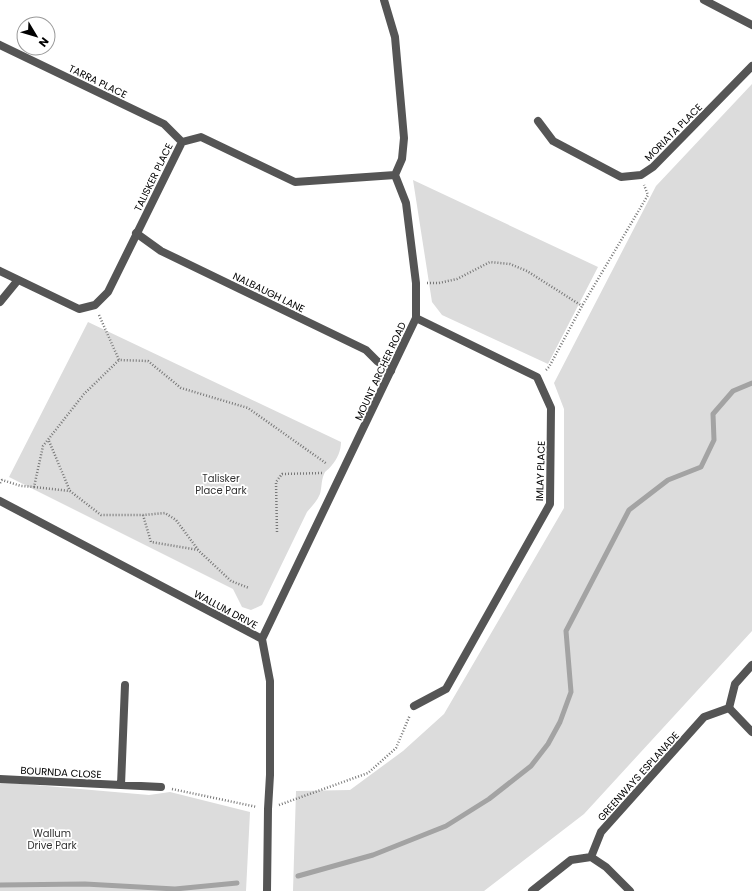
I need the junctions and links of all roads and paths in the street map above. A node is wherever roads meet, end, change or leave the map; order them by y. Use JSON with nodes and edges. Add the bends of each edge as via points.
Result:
{"nodes":[{"id":1,"x":384,"y":0,"type":"edge"},
{"id":2,"x":704,"y":0,"type":"edge"},
{"id":3,"x":752,"y":25,"type":"edge"},
{"id":4,"x":0,"y":45,"type":"edge"},
{"id":5,"x":752,"y":66,"type":"edge"},
{"id":6,"x":538,"y":121,"type":"dead end"},
{"id":7,"x":182,"y":142,"type":"junction"},
{"id":8,"x":395,"y":175,"type":"junction"},
{"id":9,"x":641,"y":175,"type":"junction"},
{"id":10,"x":136,"y":232,"type":"junction"},
{"id":11,"x":0,"y":272,"type":"edge"},
{"id":12,"x":18,"y":280,"type":"junction"},
{"id":13,"x":416,"y":283,"type":"junction"},
{"id":14,"x":0,"y":302,"type":"edge"},
{"id":15,"x":95,"y":305,"type":"junction"},
{"id":16,"x":582,"y":306,"type":"junction"},
{"id":17,"x":416,"y":318,"type":"junction"},
{"id":18,"x":119,"y":360,"type":"junction"},
{"id":19,"x":391,"y":371,"type":"junction"},
{"id":20,"x":537,"y":377,"type":"junction"},
{"id":21,"x":48,"y":440,"type":"junction"},
{"id":22,"x":327,"y":464,"type":"dead end"},
{"id":23,"x":322,"y":472,"type":"dead end"},
{"id":24,"x":0,"y":483,"type":"edge"},
{"id":25,"x":34,"y":487,"type":"junction"},
{"id":26,"x":70,"y":491,"type":"junction"},
{"id":27,"x":1,"y":503,"type":"edge"},
{"id":28,"x":143,"y":515,"type":"junction"},
{"id":29,"x":277,"y":532,"type":"dead end"},
{"id":30,"x":199,"y":551,"type":"junction"},
{"id":31,"x":249,"y":588,"type":"dead end"},
{"id":32,"x":262,"y":639,"type":"junction"},
{"id":33,"x":752,"y":665,"type":"edge"},
{"id":34,"x":125,"y":685,"type":"dead end"},
{"id":35,"x":414,"y":706,"type":"joint"},
{"id":36,"x":729,"y":708,"type":"junction"},
{"id":37,"x":752,"y":732,"type":"edge"},
{"id":38,"x":0,"y":779,"type":"edge"},
{"id":39,"x":121,"y":785,"type":"junction"},
{"id":40,"x":162,"y":786,"type":"joint"},
{"id":41,"x":268,"y":809,"type":"junction"},
{"id":42,"x":591,"y":857,"type":"junction"},
{"id":43,"x":267,"y":891,"type":"edge"},
{"id":44,"x":532,"y":891,"type":"edge"},
{"id":45,"x":630,"y":891,"type":"edge"}],
"edges":[{"from":1,"to":8,"type":"street","via":[[395,37],[404,138],[402,159]]},
{"from":2,"to":3,"type":"street"},
{"from":4,"to":7,"type":"street","name":"TARRA PLACE","via":[[164,124]]},
{"from":5,"to":9,"type":"street","name":"MORIATA PLACE","via":[[653,167]]},
{"from":6,"to":9,"type":"street","via":[[553,141],[621,177]]},
{"from":7,"to":8,"type":"street","name":"TALISKER PLACE","via":[[202,137],[295,182]]},
{"from":7,"to":10,"type":"street","name":"TALISKER PLACE"},
{"from":8,"to":13,"type":"street","name":"MOUNT ARCHER ROAD","via":[[406,203]]},
{"from":9,"to":16,"type":"path","via":[[648,196]]},
{"from":10,"to":15,"type":"street","name":"TALISKER PLACE","via":[[108,292]]},
{"from":10,"to":19,"type":"street","name":"NALBAUGH LANE","via":[[161,251],[366,350]]},
{"from":11,"to":12,"type":"street"},
{"from":12,"to":14,"type":"street"},
{"from":12,"to":15,"type":"street","via":[[79,309]]},
{"from":13,"to":16,"type":"path","via":[[439,283],[457,279],[490,262],[510,264],[527,271]]},
{"from":13,"to":17,"type":"street","name":"MOUNT ARCHER ROAD"},
{"from":15,"to":18,"type":"path"},
{"from":16,"to":20,"type":"path","via":[[549,367]]},
{"from":17,"to":19,"type":"street","name":"MOUNT ARCHER ROAD"},
{"from":17,"to":20,"type":"street"},
{"from":18,"to":21,"type":"path","via":[[84,394]]},
{"from":18,"to":22,"type":"path","via":[[148,361],[181,388],[248,408]]},
{"from":19,"to":32,"type":"street","name":"MOUNT ARCHER ROAD"},
{"from":20,"to":35,"type":"street","name":"IMLAY PLACE","via":[[551,408],[550,504],[446,689]]},
{"from":21,"to":25,"type":"path","via":[[43,446]]},
{"from":21,"to":26,"type":"path"},
{"from":23,"to":29,"type":"path","via":[[282,474],[276,482]]},
{"from":24,"to":25,"type":"path","via":[[2,480]]},
{"from":25,"to":26,"type":"path"},
{"from":26,"to":28,"type":"path","via":[[101,515]]},
{"from":27,"to":32,"type":"street","name":"WALLUM DRIVE"},
{"from":28,"to":30,"type":"path","via":[[165,513],[176,520]]},
{"from":28,"to":30,"type":"path","via":[[151,542]]},
{"from":30,"to":31,"type":"path","via":[[231,581]]},
{"from":32,"to":41,"type":"street","name":"WALLUM DRIVE","via":[[270,681]]},
{"from":33,"to":36,"type":"street","via":[[735,684]]},
{"from":34,"to":39,"type":"street"},
{"from":35,"to":41,"type":"path","via":[[396,748],[368,773]]},
{"from":36,"to":37,"type":"street"},
{"from":36,"to":42,"type":"street","name":"GREENWAYS ESPLANADE","via":[[704,717],[601,832]]},
{"from":38,"to":39,"type":"street","name":"BOURNDA CLOSE"},
{"from":39,"to":40,"type":"street","name":"BOURNDA CLOSE"},
{"from":40,"to":41,"type":"path"},
{"from":41,"to":43,"type":"street","name":"WALLUM DRIVE"},
{"from":42,"to":44,"type":"street","via":[[571,860]]},
{"from":42,"to":45,"type":"street","via":[[606,867]]}]}
